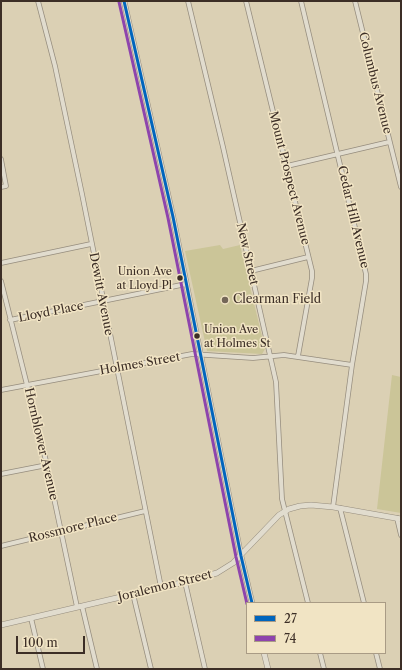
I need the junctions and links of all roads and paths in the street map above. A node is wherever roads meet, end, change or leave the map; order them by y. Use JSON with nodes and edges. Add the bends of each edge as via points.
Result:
{"nodes":[{"id":1,"x":38,"y":1,"type":"edge"},
{"id":2,"x":124,"y":1,"type":"edge"},
{"id":3,"x":188,"y":1,"type":"edge"},
{"id":4,"x":246,"y":1,"type":"edge"},
{"id":5,"x":301,"y":1,"type":"edge"},
{"id":6,"x":355,"y":1,"type":"edge"},
{"id":7,"x":390,"y":142,"type":"junction"},
{"id":8,"x":338,"y":154,"type":"junction"},
{"id":9,"x":1,"y":159,"type":"edge"},
{"id":10,"x":287,"y":166,"type":"junction"},
{"id":11,"x":1,"y":187,"type":"edge"},
{"id":12,"x":401,"y":187,"type":"edge"},
{"id":13,"x":91,"y":244,"type":"junction"},
{"id":14,"x":308,"y":256,"type":"junction"},
{"id":15,"x":1,"y":263,"type":"edge"},
{"id":16,"x":251,"y":271,"type":"junction"},
{"id":17,"x":1,"y":281,"type":"edge"},
{"id":18,"x":186,"y":284,"type":"junction"},
{"id":19,"x":103,"y":302,"type":"junction"},
{"id":20,"x":10,"y":320,"type":"junction"},
{"id":21,"x":201,"y":355,"type":"junction"},
{"id":22,"x":271,"y":356,"type":"junction"},
{"id":23,"x":298,"y":356,"type":"junction"},
{"id":24,"x":352,"y":365,"type":"junction"},
{"id":25,"x":116,"y":368,"type":"junction"},
{"id":26,"x":27,"y":385,"type":"junction"},
{"id":27,"x":1,"y":390,"type":"edge"},
{"id":28,"x":47,"y":464,"type":"junction"},
{"id":29,"x":1,"y":474,"type":"edge"},
{"id":30,"x":333,"y":507,"type":"junction"},
{"id":31,"x":340,"y":508,"type":"junction"},
{"id":32,"x":145,"y":511,"type":"junction"},
{"id":33,"x":285,"y":511,"type":"junction"},
{"id":34,"x":399,"y":519,"type":"edge"},
{"id":35,"x":61,"y":531,"type":"junction"},
{"id":36,"x":401,"y":535,"type":"edge"},
{"id":37,"x":1,"y":546,"type":"edge"},
{"id":38,"x":240,"y":556,"type":"junction"},
{"id":39,"x":185,"y":582,"type":"junction"},
{"id":40,"x":161,"y":587,"type":"junction"},
{"id":41,"x":133,"y":594,"type":"junction"},
{"id":42,"x":252,"y":602,"type":"edge"},
{"id":43,"x":308,"y":602,"type":"edge"},
{"id":44,"x":364,"y":602,"type":"edge"},
{"id":45,"x":79,"y":607,"type":"junction"},
{"id":46,"x":31,"y":618,"type":"junction"},
{"id":47,"x":1,"y":626,"type":"edge"},
{"id":48,"x":264,"y":654,"type":"edge"},
{"id":49,"x":320,"y":654,"type":"edge"},
{"id":50,"x":376,"y":654,"type":"edge"},
{"id":51,"x":43,"y":669,"type":"edge"},
{"id":52,"x":97,"y":669,"type":"edge"},
{"id":53,"x":151,"y":669,"type":"edge"},
{"id":54,"x":205,"y":669,"type":"edge"},
{"id":55,"x":268,"y":669,"type":"edge"},
{"id":56,"x":324,"y":669,"type":"edge"},
{"id":57,"x":380,"y":669,"type":"edge"}],
"edges":[{"from":1,"to":13,"type":"street","name":"Dewitt Avenue","via":[[55,66]]},
{"from":2,"to":18,"type":"street"},
{"from":3,"to":16,"type":"street","name":"New Street"},
{"from":4,"to":10,"type":"street","name":"Mount Prospect Avenue"},
{"from":5,"to":8,"type":"street","name":"Cedar Hill Avenue"},
{"from":6,"to":7,"type":"street","name":"Columbus Avenue"},
{"from":7,"to":8,"type":"street"},
{"from":7,"to":12,"type":"street","name":"Columbus Avenue"},
{"from":8,"to":10,"type":"street"},
{"from":8,"to":24,"type":"street","name":"Cedar Hill Avenue","via":[[366,274]]},
{"from":9,"to":11,"type":"street","via":[[6,186]]},
{"from":10,"to":14,"type":"street","name":"Mount Prospect Avenue"},
{"from":13,"to":15,"type":"street"},
{"from":13,"to":19,"type":"street","name":"Dewitt Avenue"},
{"from":14,"to":16,"type":"street"},
{"from":14,"to":23,"type":"street","name":"Mount Prospect Avenue","via":[[312,278]]},
{"from":16,"to":22,"type":"street","name":"New Street"},
{"from":17,"to":20,"type":"street","name":"Hornblower Avenue"},
{"from":18,"to":19,"type":"street","name":"Lloyd Place"},
{"from":18,"to":21,"type":"street"},
{"from":19,"to":20,"type":"street","name":"Lloyd Place"},
{"from":19,"to":25,"type":"street","name":"Dewitt Avenue"},
{"from":20,"to":26,"type":"street","name":"Hornblower Avenue"},
{"from":21,"to":22,"type":"street","name":"Holmes Street","via":[[253,358]]},
{"from":21,"to":25,"type":"street","name":"Holmes Street","via":[[192,354]]},
{"from":21,"to":38,"type":"street"},
{"from":22,"to":23,"type":"street","name":"Holmes Street"},
{"from":22,"to":33,"type":"street","name":"New Street","via":[[276,382],[282,499]]},
{"from":23,"to":24,"type":"street","name":"Holmes Street"},
{"from":24,"to":30,"type":"street","name":"Cedar Hill Avenue"},
{"from":25,"to":26,"type":"street","name":"Holmes Street"},
{"from":25,"to":32,"type":"street","name":"Dewitt Avenue"},
{"from":26,"to":27,"type":"street","name":"Holmes Street"},
{"from":26,"to":28,"type":"street","name":"Hornblower Avenue"},
{"from":28,"to":29,"type":"street"},
{"from":28,"to":35,"type":"street","name":"Hornblower Avenue"},
{"from":30,"to":31,"type":"street","name":"Joralemon Street"},
{"from":30,"to":33,"type":"street","name":"Joralemon Street","via":[[305,505]]},
{"from":31,"to":34,"type":"street","name":"Joralemon Street"},
{"from":31,"to":44,"type":"street"},
{"from":32,"to":35,"type":"street","name":"Rossmore Place"},
{"from":32,"to":40,"type":"street","name":"Dewitt Avenue"},
{"from":33,"to":38,"type":"street","name":"Joralemon Street","via":[[274,519]]},
{"from":33,"to":43,"type":"street","name":"New Street"},
{"from":34,"to":36,"type":"street"},
{"from":35,"to":37,"type":"street","name":"Rossmore Place"},
{"from":35,"to":45,"type":"street","name":"Hornblower Avenue"},
{"from":38,"to":39,"type":"street","name":"Joralemon Street","via":[[223,570]]},
{"from":38,"to":42,"type":"street"},
{"from":39,"to":40,"type":"street","name":"Joralemon Street"},
{"from":39,"to":54,"type":"street"},
{"from":40,"to":41,"type":"street","name":"Joralemon Street"},
{"from":41,"to":45,"type":"street","name":"Joralemon Street"},
{"from":41,"to":53,"type":"street"},
{"from":45,"to":46,"type":"street","name":"Joralemon Street"},
{"from":45,"to":52,"type":"street","name":"Hornblower Avenue"},
{"from":46,"to":47,"type":"street","name":"Joralemon Street"},
{"from":46,"to":51,"type":"street"},
{"from":48,"to":55,"type":"street"},
{"from":49,"to":56,"type":"street"},
{"from":50,"to":57,"type":"street"}]}
